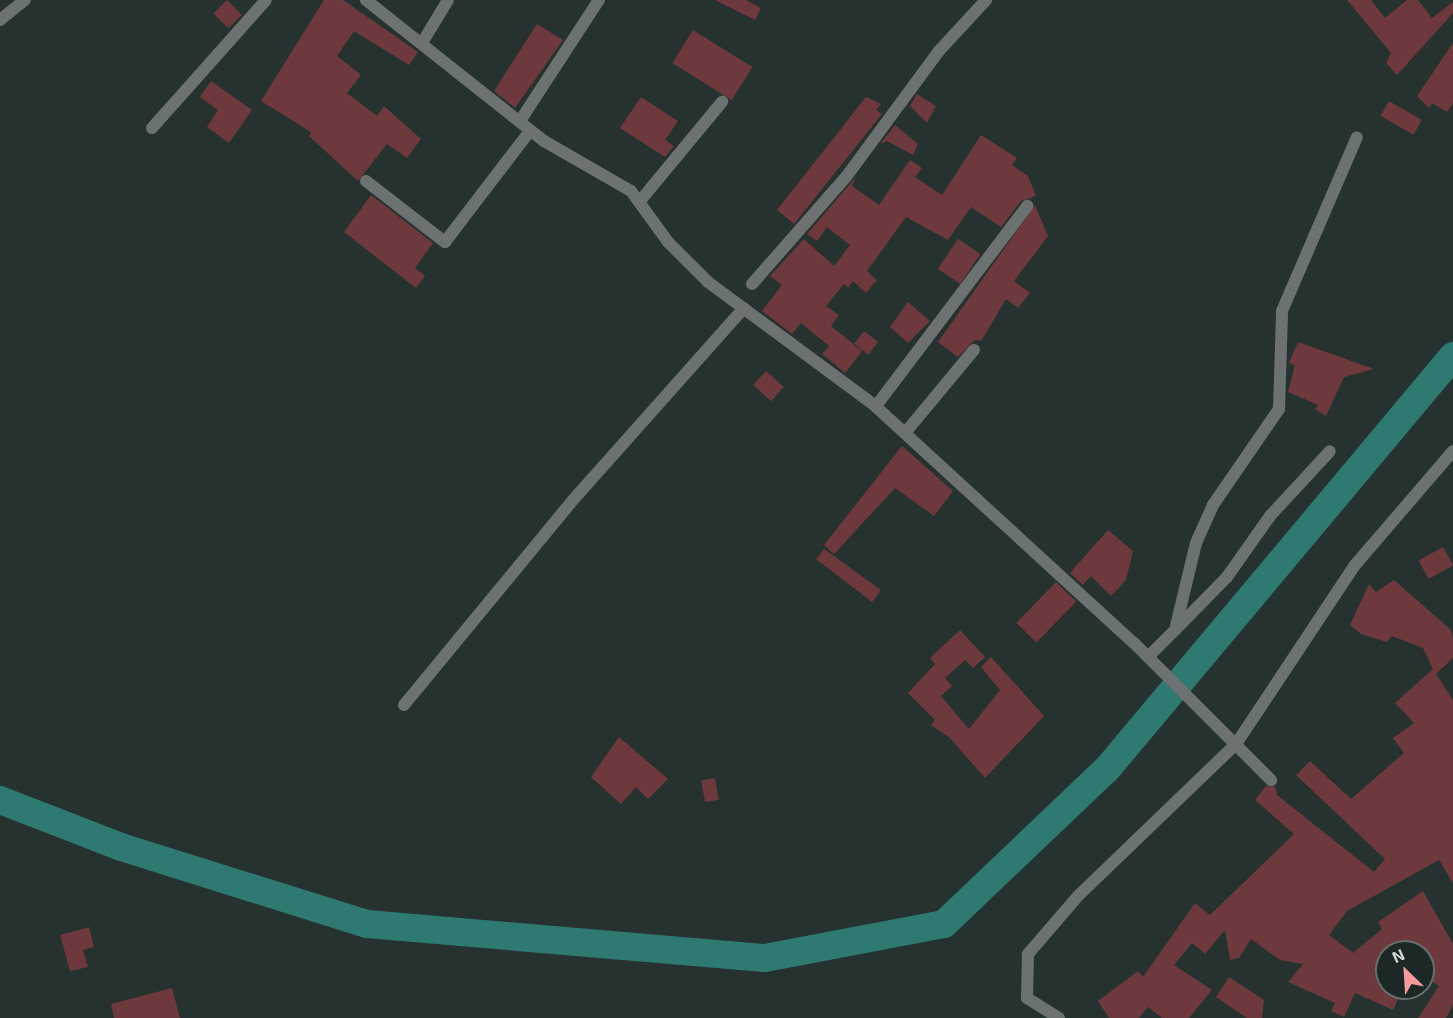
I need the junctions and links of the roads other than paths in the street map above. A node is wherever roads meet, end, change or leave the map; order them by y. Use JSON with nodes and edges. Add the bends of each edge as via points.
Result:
{"nodes":[{"id":1,"x":24,"y":0,"type":"edge"},
{"id":2,"x":266,"y":0,"type":"edge"},
{"id":3,"x":366,"y":0,"type":"edge"},
{"id":4,"x":448,"y":0,"type":"edge"},
{"id":5,"x":599,"y":0,"type":"edge"},
{"id":6,"x":986,"y":0,"type":"edge"},
{"id":7,"x":0,"y":20,"type":"edge"},
{"id":8,"x":422,"y":43,"type":"junction"},
{"id":9,"x":722,"y":102,"type":"dead end"},
{"id":10,"x":520,"y":121,"type":"junction"},
{"id":11,"x":152,"y":128,"type":"dead end"},
{"id":12,"x":531,"y":131,"type":"junction"},
{"id":13,"x":1357,"y":137,"type":"dead end"},
{"id":14,"x":366,"y":181,"type":"dead end"},
{"id":15,"x":640,"y":201,"type":"junction"},
{"id":16,"x":1027,"y":206,"type":"dead end"},
{"id":17,"x":752,"y":284,"type":"dead end"},
{"id":18,"x":744,"y":308,"type":"junction"},
{"id":19,"x":974,"y":350,"type":"dead end"},
{"id":20,"x":876,"y":406,"type":"junction"},
{"id":21,"x":904,"y":433,"type":"junction"},
{"id":22,"x":1329,"y":451,"type":"dead end"},
{"id":23,"x":1453,"y":451,"type":"edge"},
{"id":24,"x":1175,"y":630,"type":"junction"},
{"id":25,"x":1148,"y":657,"type":"junction"},
{"id":26,"x":404,"y":705,"type":"dead end"},
{"id":27,"x":1236,"y":744,"type":"junction"},
{"id":28,"x":1271,"y":780,"type":"dead end"},
{"id":29,"x":1059,"y":1018,"type":"edge"}],
"edges":[{"from":1,"to":7,"type":"street"},
{"from":2,"to":11,"type":"street"},
{"from":3,"to":8,"type":"street"},
{"from":4,"to":8,"type":"street"},
{"from":5,"to":10,"type":"street"},
{"from":6,"to":17,"type":"street","via":[[938,52],[846,177]]},
{"from":8,"to":10,"type":"street"},
{"from":9,"to":15,"type":"street"},
{"from":10,"to":12,"type":"street"},
{"from":12,"to":14,"type":"street","via":[[445,242]]},
{"from":12,"to":15,"type":"street"},
{"from":13,"to":24,"type":"street","via":[[1282,311],[1279,409],[1213,505],[1196,543]]},
{"from":15,"to":18,"type":"street","via":[[668,242],[708,282]]},
{"from":16,"to":20,"type":"street"},
{"from":18,"to":20,"type":"street"},
{"from":18,"to":26,"type":"street","via":[[573,500]]},
{"from":19,"to":21,"type":"street"},
{"from":20,"to":21,"type":"street"},
{"from":21,"to":25,"type":"street"},
{"from":22,"to":24,"type":"street","via":[[1270,516],[1227,577]]},
{"from":23,"to":27,"type":"street","via":[[1356,565]]},
{"from":24,"to":25,"type":"street"},
{"from":25,"to":27,"type":"street"},
{"from":27,"to":28,"type":"street"},
{"from":27,"to":29,"type":"street","via":[[1079,895],[1028,954],[1027,998]]}]}
